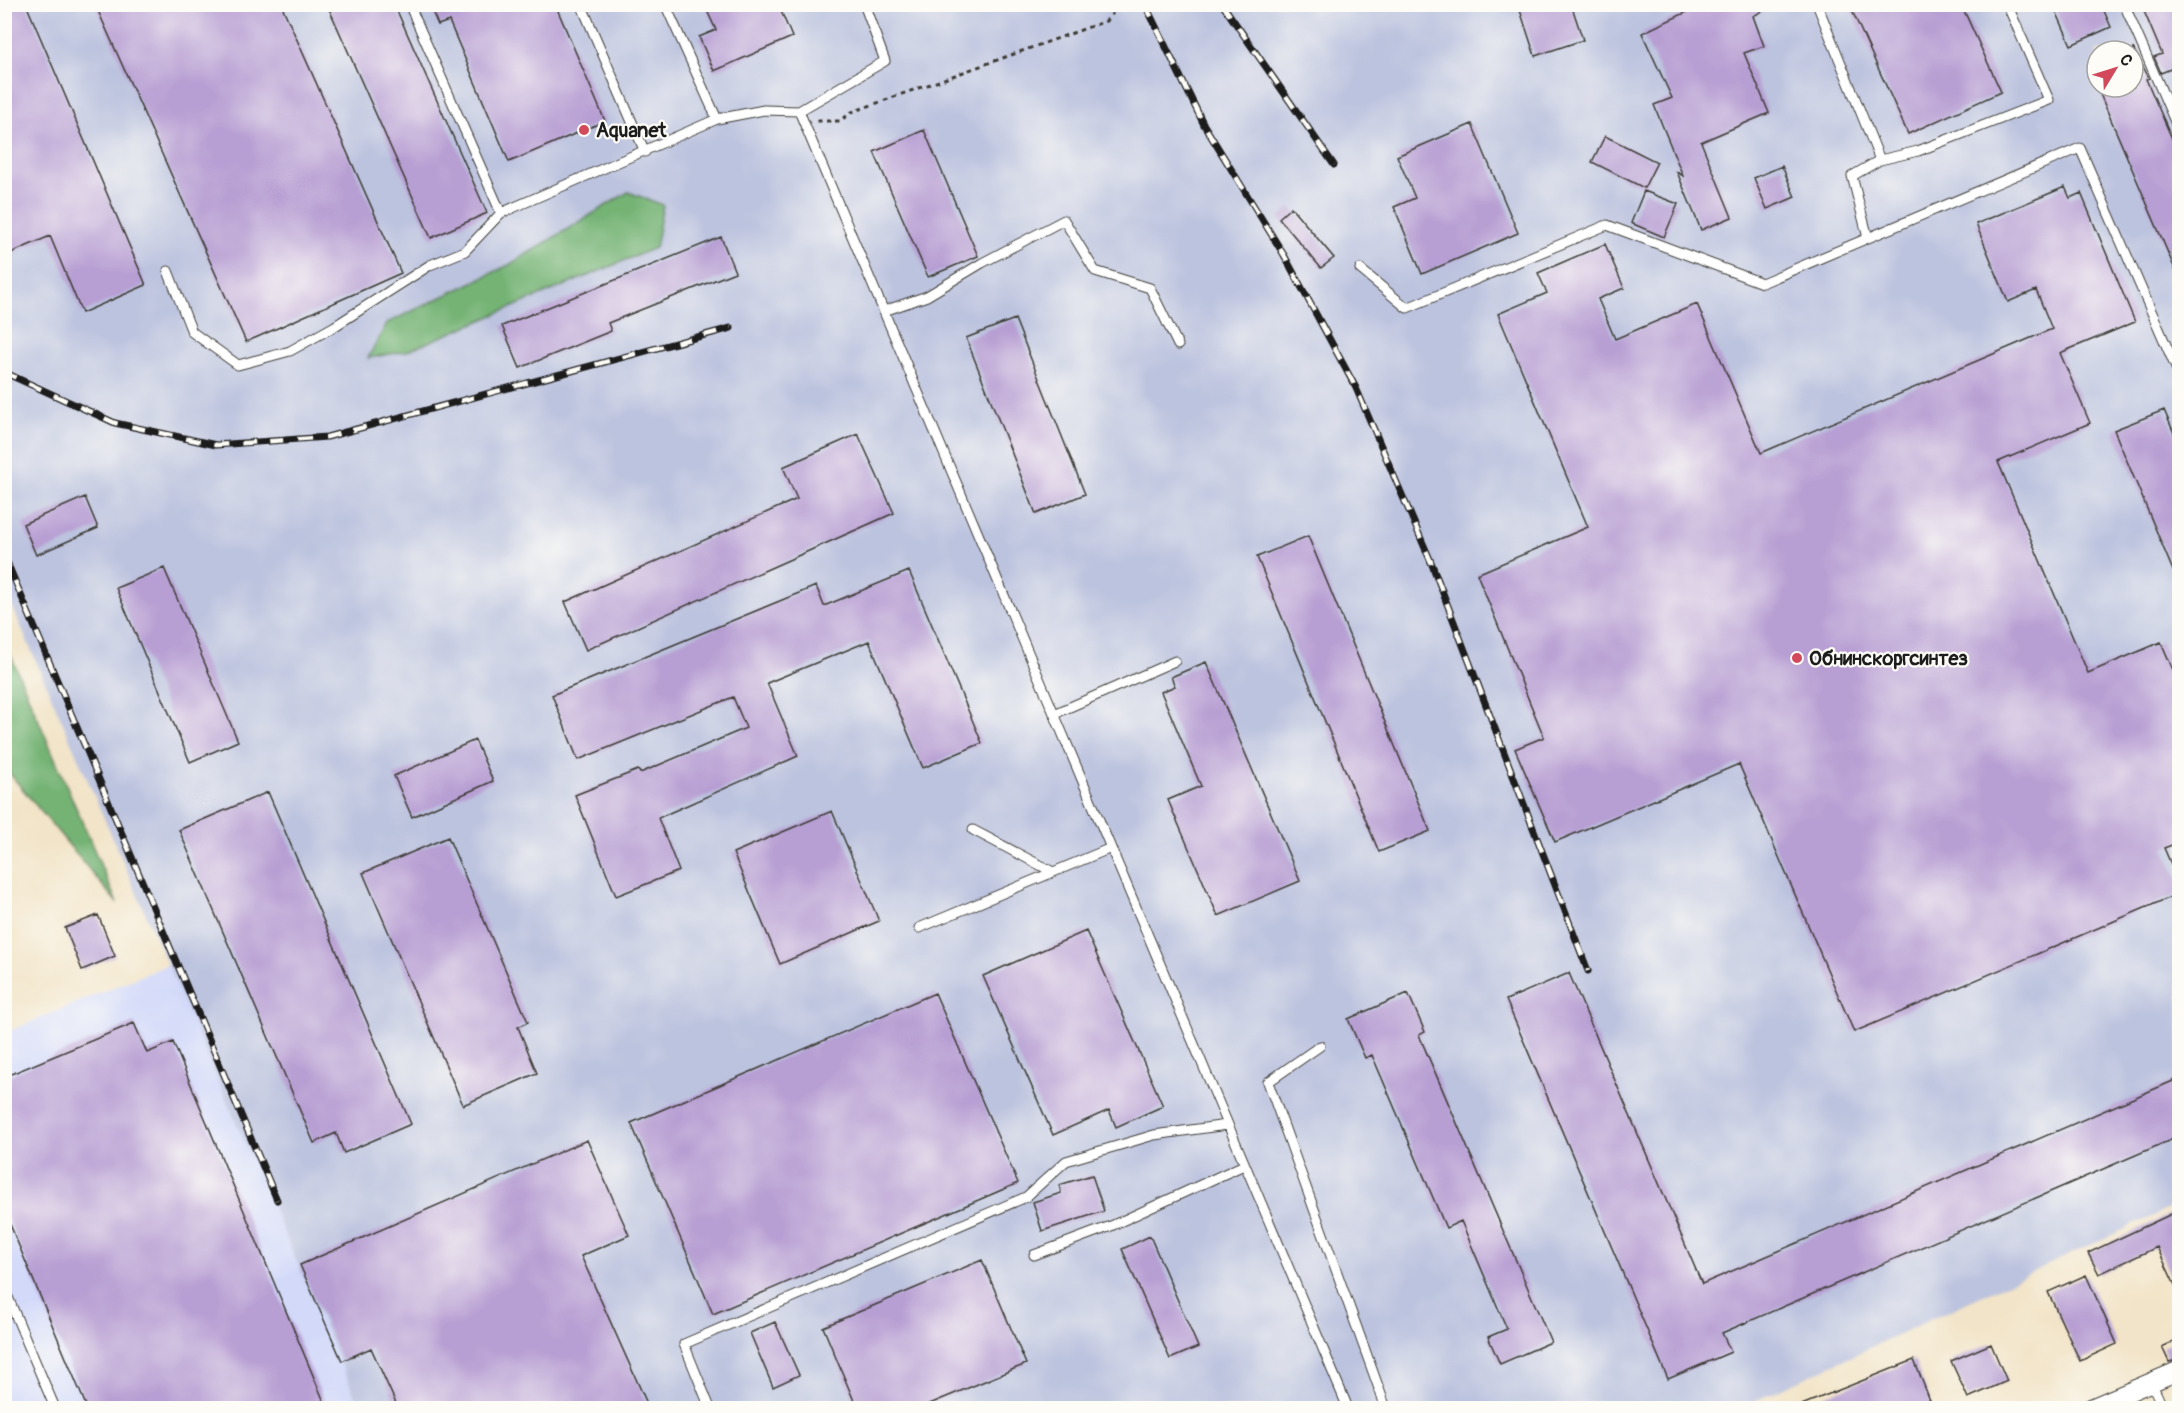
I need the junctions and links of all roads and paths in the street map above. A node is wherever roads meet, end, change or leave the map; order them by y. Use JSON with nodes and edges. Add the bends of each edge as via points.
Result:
{"nodes":[{"id":1,"x":409,"y":4,"type":"edge"},
{"id":2,"x":581,"y":4,"type":"edge"},
{"id":3,"x":665,"y":4,"type":"edge"},
{"id":4,"x":864,"y":4,"type":"edge"},
{"id":5,"x":1817,"y":4,"type":"edge"},
{"id":6,"x":2007,"y":4,"type":"edge"},
{"id":7,"x":2124,"y":4,"type":"edge"},
{"id":8,"x":1113,"y":13,"type":"dead end"},
{"id":9,"x":799,"y":111,"type":"junction"},
{"id":10,"x":717,"y":119,"type":"junction"},
{"id":11,"x":803,"y":121,"type":"junction"},
{"id":12,"x":2180,"y":133,"type":"edge"},
{"id":13,"x":645,"y":152,"type":"junction"},
{"id":14,"x":1880,"y":160,"type":"junction"},
{"id":15,"x":501,"y":213,"type":"junction"},
{"id":16,"x":1868,"y":238,"type":"junction"},
{"id":17,"x":1360,"y":269,"type":"dead end"},
{"id":18,"x":168,"y":271,"type":"dead end"},
{"id":19,"x":884,"y":311,"type":"junction"},
{"id":20,"x":1178,"y":345,"type":"dead end"},
{"id":21,"x":2180,"y":377,"type":"edge"},
{"id":22,"x":1175,"y":661,"type":"dead end"},
{"id":23,"x":1054,"y":714,"type":"junction"},
{"id":24,"x":973,"y":830,"type":"dead end"},
{"id":25,"x":1111,"y":848,"type":"junction"},
{"id":26,"x":1053,"y":872,"type":"junction"},
{"id":27,"x":919,"y":928,"type":"dead end"},
{"id":28,"x":1320,"y":1046,"type":"dead end"},
{"id":29,"x":1227,"y":1125,"type":"junction"},
{"id":30,"x":1244,"y":1165,"type":"junction"},
{"id":31,"x":1034,"y":1255,"type":"dead end"},
{"id":32,"x":4,"y":1288,"type":"edge"},
{"id":33,"x":2180,"y":1370,"type":"edge"},
{"id":34,"x":2151,"y":1382,"type":"junction"},
{"id":35,"x":55,"y":1408,"type":"edge"},
{"id":36,"x":710,"y":1408,"type":"edge"},
{"id":37,"x":1348,"y":1408,"type":"edge"},
{"id":38,"x":1386,"y":1408,"type":"edge"},
{"id":39,"x":2091,"y":1408,"type":"edge"},
{"id":40,"x":2163,"y":1408,"type":"edge"}],
"edges":[{"from":1,"to":15,"type":"lane"},
{"from":2,"to":13,"type":"lane"},
{"from":3,"to":10,"type":"lane"},
{"from":4,"to":9,"type":"lane","via":[[885,61]]},
{"from":5,"to":14,"type":"lane"},
{"from":6,"to":14,"type":"lane","via":[[2049,100],[1918,151]]},
{"from":7,"to":12,"type":"lane"},
{"from":8,"to":11,"type":"path","via":[[1106,21],[852,112],[840,121]]},
{"from":9,"to":10,"type":"lane","via":[[764,110]]},
{"from":9,"to":11,"type":"lane"},
{"from":10,"to":13,"type":"lane"},
{"from":11,"to":19,"type":"lane"},
{"from":13,"to":15,"type":"lane"},
{"from":14,"to":16,"type":"lane","via":[[1852,176]]},
{"from":15,"to":18,"type":"lane","via":[[465,251],[430,265],[290,351],[238,365],[192,332]]},
{"from":16,"to":17,"type":"lane","via":[[1762,283],[1607,225],[1407,308]]},
{"from":16,"to":21,"type":"lane","via":[[2080,148]]},
{"from":19,"to":20,"type":"lane","via":[[927,296],[1064,220],[1095,271],[1150,288]]},
{"from":19,"to":23,"type":"lane"},
{"from":22,"to":23,"type":"lane"},
{"from":23,"to":25,"type":"lane"},
{"from":24,"to":26,"type":"lane"},
{"from":25,"to":26,"type":"lane"},
{"from":25,"to":29,"type":"lane"},
{"from":26,"to":27,"type":"lane"},
{"from":28,"to":38,"type":"lane","via":[[1268,1082]]},
{"from":29,"to":30,"type":"lane"},
{"from":29,"to":36,"type":"lane","via":[[1154,1135],[1066,1161],[1026,1197],[684,1344]]},
{"from":30,"to":31,"type":"lane","via":[[1111,1226]]},
{"from":30,"to":37,"type":"lane"},
{"from":32,"to":35,"type":"lane"},
{"from":33,"to":34,"type":"street"},
{"from":34,"to":39,"type":"street"},
{"from":34,"to":40,"type":"lane"}]}
